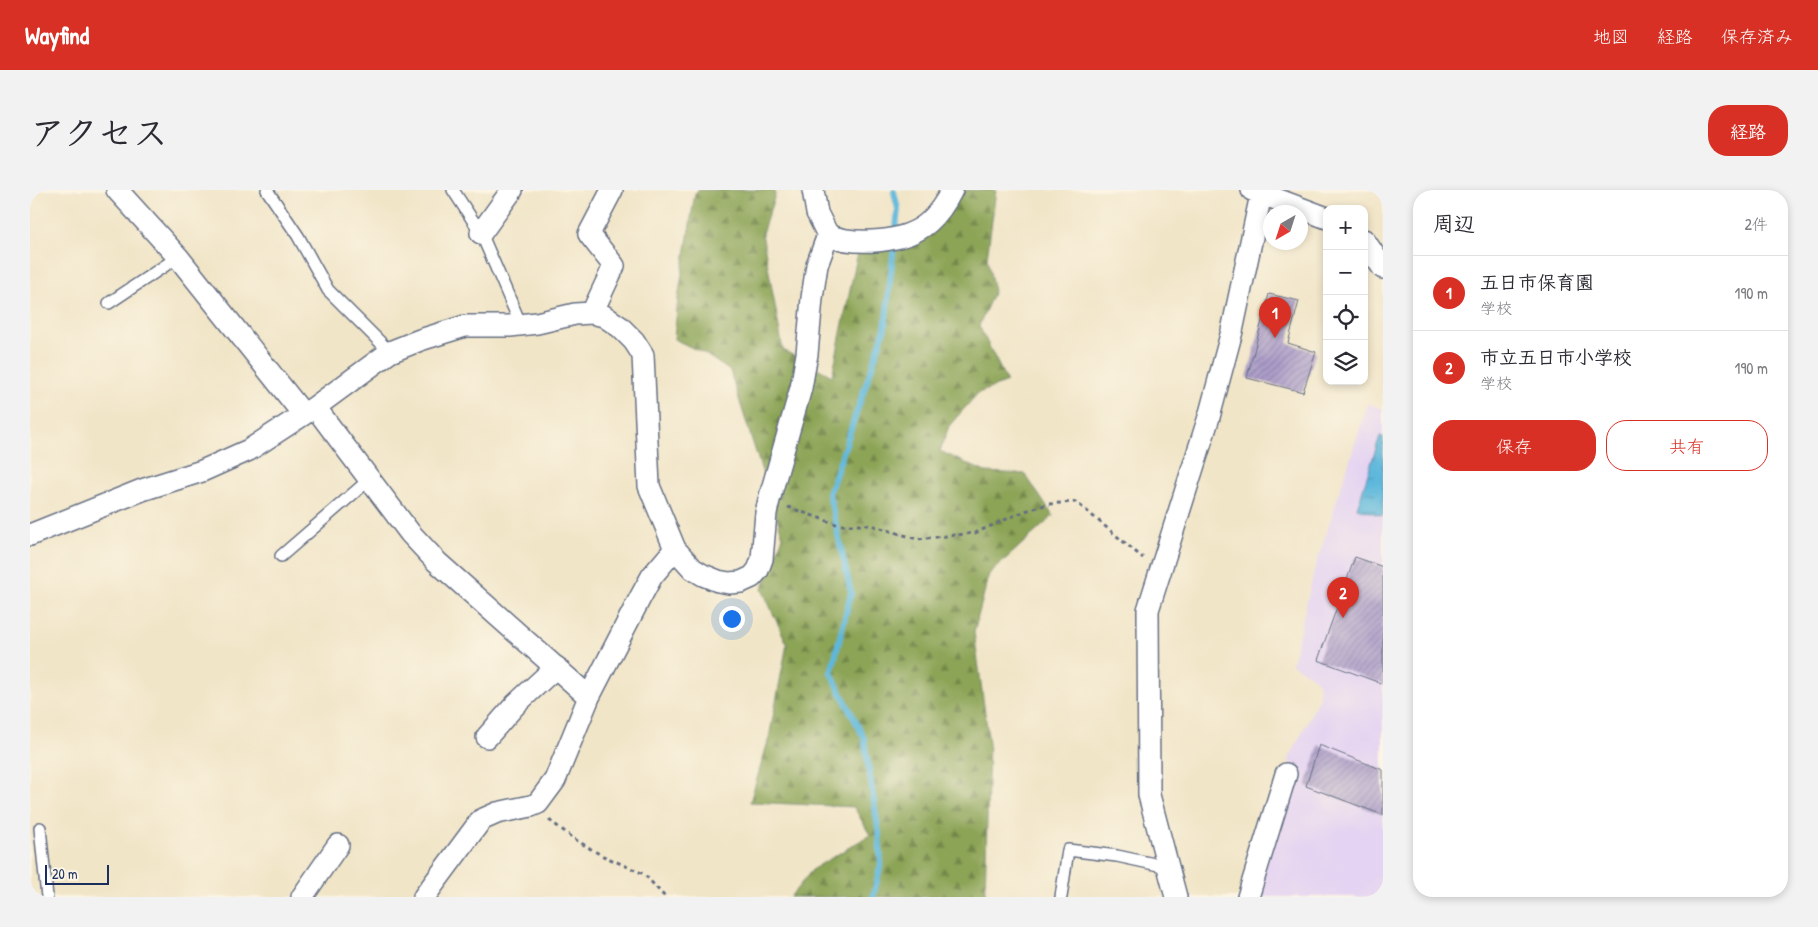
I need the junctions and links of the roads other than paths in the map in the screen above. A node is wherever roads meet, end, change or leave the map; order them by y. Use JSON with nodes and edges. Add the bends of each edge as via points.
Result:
{"nodes":[{"id":1,"x":117,"y":190,"type":"edge"},
{"id":2,"x":266,"y":190,"type":"edge"},
{"id":3,"x":453,"y":190,"type":"edge"},
{"id":4,"x":512,"y":190,"type":"edge"},
{"id":5,"x":612,"y":190,"type":"edge"},
{"id":6,"x":813,"y":190,"type":"edge"},
{"id":7,"x":952,"y":190,"type":"edge"},
{"id":8,"x":1259,"y":191,"type":"edge"},
{"id":9,"x":1323,"y":216,"type":"edge"},
{"id":10,"x":481,"y":233,"type":"junction"},
{"id":11,"x":828,"y":235,"type":"junction"},
{"id":12,"x":1368,"y":246,"type":"edge"},
{"id":13,"x":178,"y":257,"type":"junction"},
{"id":14,"x":1383,"y":268,"type":"edge"},
{"id":15,"x":109,"y":303,"type":"dead end"},
{"id":16,"x":592,"y":313,"type":"junction"},
{"id":17,"x":521,"y":324,"type":"junction"},
{"id":18,"x":390,"y":352,"type":"junction"},
{"id":19,"x":309,"y":411,"type":"junction"},
{"id":20,"x":370,"y":479,"type":"junction"},
{"id":21,"x":30,"y":535,"type":"edge"},
{"id":22,"x":675,"y":549,"type":"junction"},
{"id":23,"x":281,"y":556,"type":"dead end"},
{"id":24,"x":556,"y":667,"type":"junction"},
{"id":25,"x":589,"y":697,"type":"junction"},
{"id":26,"x":487,"y":737,"type":"dead end"},
{"id":27,"x":1286,"y":774,"type":"dead end"},
{"id":28,"x":40,"y":828,"type":"dead end"},
{"id":29,"x":338,"y":845,"type":"dead end"},
{"id":30,"x":1168,"y":867,"type":"junction"},
{"id":31,"x":48,"y":897,"type":"edge"},
{"id":32,"x":302,"y":897,"type":"edge"},
{"id":33,"x":424,"y":897,"type":"edge"},
{"id":34,"x":1061,"y":897,"type":"edge"},
{"id":35,"x":1176,"y":897,"type":"edge"},
{"id":36,"x":1248,"y":897,"type":"edge"}],
"edges":[{"from":1,"to":13,"type":"street"},
{"from":2,"to":18,"type":"lane","via":[[298,236],[328,290]]},
{"from":3,"to":10,"type":"lane"},
{"from":4,"to":10,"type":"street"},
{"from":5,"to":16,"type":"street","via":[[589,234],[614,266]]},
{"from":6,"to":11,"type":"street","via":[[816,213]]},
{"from":7,"to":11,"type":"street","via":[[942,208],[915,232],[877,241],[840,240]]},
{"from":8,"to":9,"type":"street"},
{"from":8,"to":30,"type":"street","via":[[1232,331],[1209,417],[1148,610],[1149,795]]},
{"from":10,"to":17,"type":"lane"},
{"from":11,"to":22,"type":"street","via":[[817,265],[802,388],[769,500],[758,570],[741,582],[718,581],[693,569]]},
{"from":12,"to":14,"type":"street"},
{"from":13,"to":15,"type":"lane"},
{"from":13,"to":19,"type":"street"},
{"from":16,"to":17,"type":"street"},
{"from":16,"to":22,"type":"street","via":[[604,316],[620,327],[642,355],[649,486]]},
{"from":17,"to":18,"type":"street","via":[[465,326]]},
{"from":18,"to":19,"type":"street"},
{"from":19,"to":20,"type":"street"},
{"from":19,"to":21,"type":"street","via":[[248,450],[202,471],[142,490]]},
{"from":20,"to":23,"type":"lane"},
{"from":20,"to":24,"type":"street","via":[[437,562]]},
{"from":22,"to":25,"type":"street","via":[[652,576]]},
{"from":24,"to":25,"type":"street"},
{"from":24,"to":26,"type":"street","via":[[516,704]]},
{"from":25,"to":33,"type":"street","via":[[554,780],[538,803],[480,820]]},
{"from":27,"to":36,"type":"street"},
{"from":28,"to":31,"type":"lane"},
{"from":29,"to":32,"type":"street"},
{"from":30,"to":34,"type":"lane","via":[[1068,850]]},
{"from":30,"to":35,"type":"street"}]}
